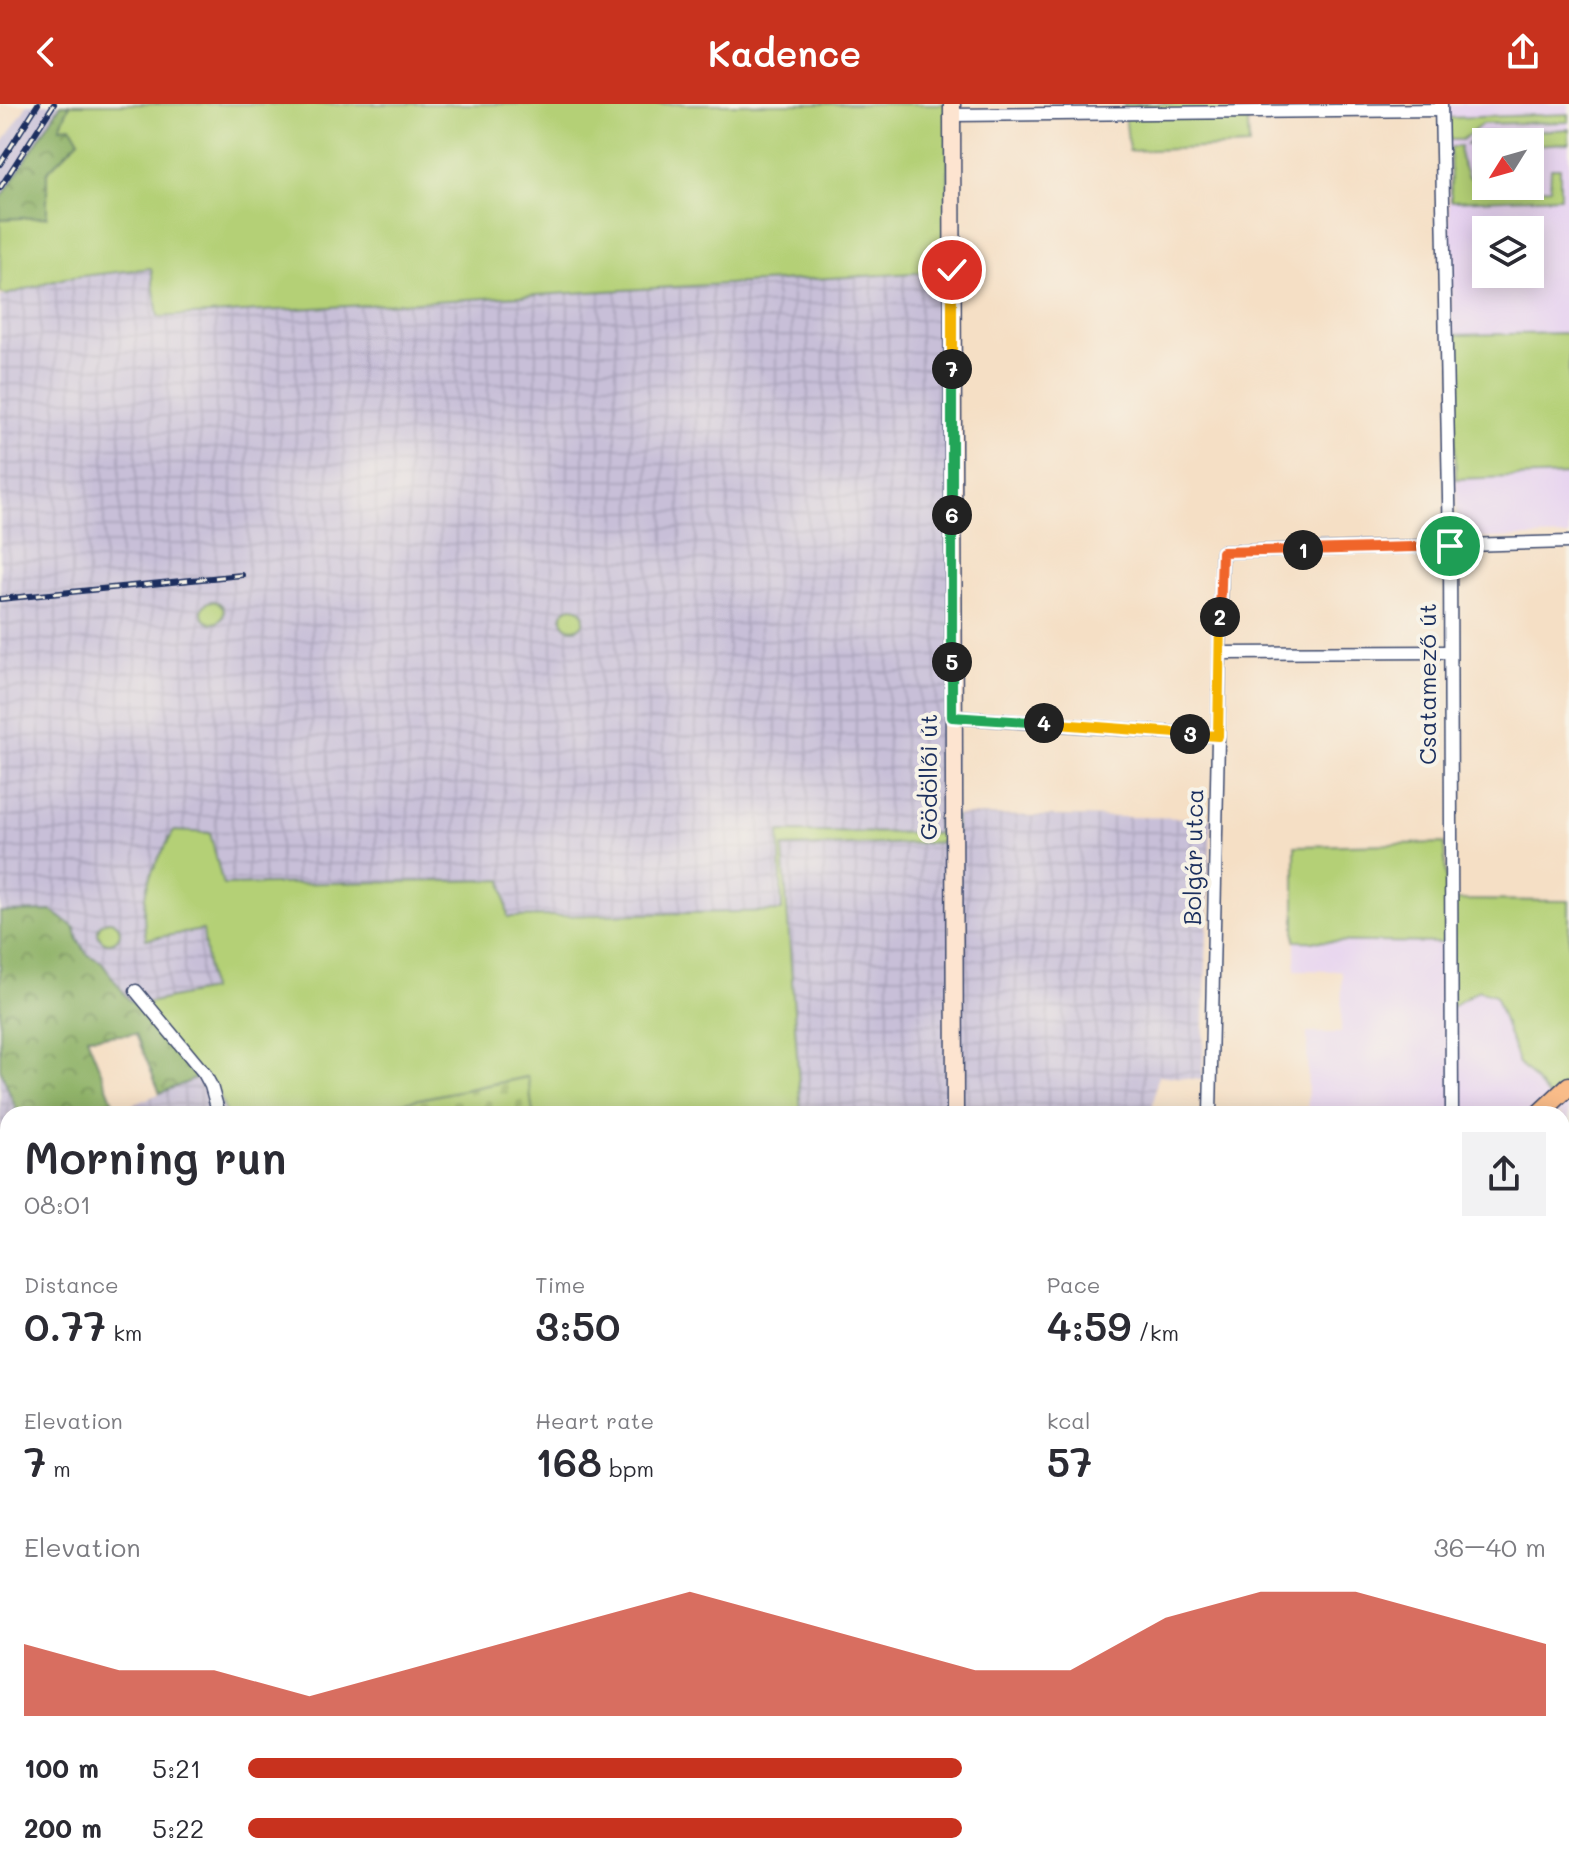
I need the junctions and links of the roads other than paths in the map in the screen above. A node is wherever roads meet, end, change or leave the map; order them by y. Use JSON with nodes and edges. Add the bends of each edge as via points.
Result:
{"nodes":[{"id":1,"x":1441,"y":107,"type":"edge"},
{"id":2,"x":1250,"y":108,"type":"edge"},
{"id":3,"x":952,"y":109,"type":"edge"},
{"id":4,"x":1569,"y":542,"type":"edge"},
{"id":5,"x":1450,"y":546,"type":"junction"},
{"id":6,"x":1449,"y":652,"type":"junction"},
{"id":7,"x":1220,"y":653,"type":"junction"},
{"id":8,"x":952,"y":717,"type":"junction"},
{"id":9,"x":1218,"y":736,"type":"junction"},
{"id":10,"x":136,"y":991,"type":"dead end"},
{"id":11,"x":1569,"y":1086,"type":"edge"},
{"id":12,"x":217,"y":1106,"type":"edge"},
{"id":13,"x":955,"y":1106,"type":"edge"},
{"id":14,"x":1210,"y":1106,"type":"edge"},
{"id":15,"x":1452,"y":1106,"type":"edge"},
{"id":16,"x":1548,"y":1106,"type":"edge"}],
"edges":[{"from":1,"to":2,"type":"street"},
{"from":1,"to":5,"type":"street","name":"Csatamező út"},
{"from":2,"to":3,"type":"street"},
{"from":3,"to":8,"type":"main road","name":"Gödöllői út"},
{"from":4,"to":5,"type":"street"},
{"from":5,"to":6,"type":"street","name":"Csatamező út"},
{"from":5,"to":7,"type":"street","name":"Bolgár utca","via":[[1222,552]]},
{"from":6,"to":7,"type":"street"},
{"from":6,"to":15,"type":"street","name":"Csatamező út"},
{"from":7,"to":9,"type":"street","name":"Bolgár utca"},
{"from":8,"to":9,"type":"street"},
{"from":8,"to":13,"type":"main road","name":"Gödöllői út"},
{"from":9,"to":14,"type":"street","name":"Bolgár utca"},
{"from":10,"to":12,"type":"street","via":[[204,1073]]},
{"from":11,"to":16,"type":"main road"}]}
